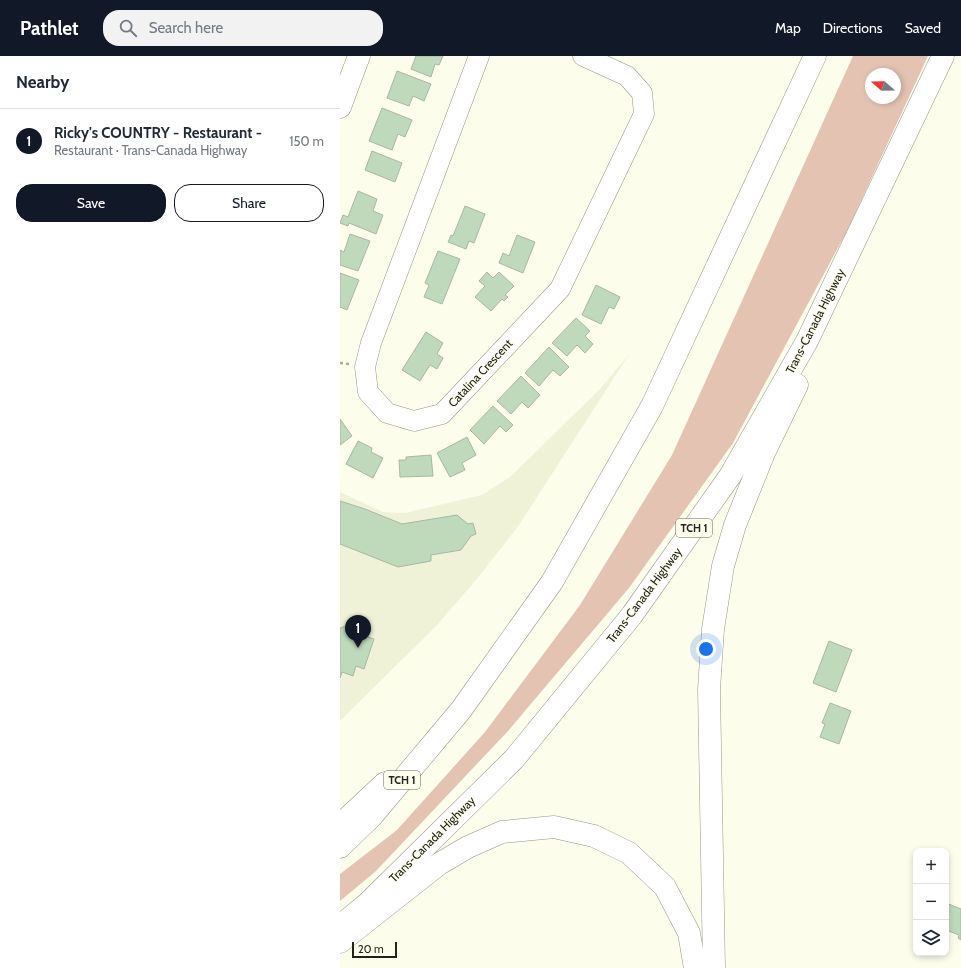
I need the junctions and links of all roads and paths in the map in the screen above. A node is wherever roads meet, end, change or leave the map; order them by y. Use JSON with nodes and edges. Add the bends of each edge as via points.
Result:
{"nodes":[{"id":1,"x":360,"y":56,"type":"edge"},
{"id":2,"x":479,"y":56,"type":"edge"},
{"id":3,"x":815,"y":56,"type":"edge"},
{"id":4,"x":587,"y":57,"type":"edge"},
{"id":5,"x":942,"y":57,"type":"edge"},
{"id":6,"x":340,"y":107,"type":"edge"},
{"id":7,"x":461,"y":710,"type":"junction"},
{"id":8,"x":340,"y":826,"type":"edge"},
{"id":9,"x":340,"y":847,"type":"edge"},
{"id":10,"x":340,"y":926,"type":"edge"},
{"id":11,"x":340,"y":942,"type":"edge"},
{"id":12,"x":695,"y":968,"type":"edge"},
{"id":13,"x":714,"y":968,"type":"edge"}],
"edges":[{"from":1,"to":6,"type":"main road"},
{"from":2,"to":4,"type":"street","name":"Catalina Crescent","via":[[371,344],[365,367],[368,392],[386,413],[414,421],[442,414],[560,289],[644,114],[642,93],[627,76]]},
{"from":3,"to":7,"type":"main road","number":"TCH 1","via":[[652,406],[552,582]]},
{"from":5,"to":10,"type":"main road","name":"Trans-Canada Highway","number":"TCH 1","via":[[807,341],[730,476],[632,615],[514,759],[366,904]]},
{"from":5,"to":13,"type":"main road","via":[[817,344],[764,453],[735,525],[723,566],[713,629],[709,689]]},
{"from":7,"to":8,"type":"main road"},
{"from":7,"to":9,"type":"main road","number":"TCH 1","via":[[372,816]]},
{"from":11,"to":12,"type":"main road","via":[[439,864],[468,847],[502,832],[554,827],[594,836],[629,853],[665,887],[689,933]]}]}
